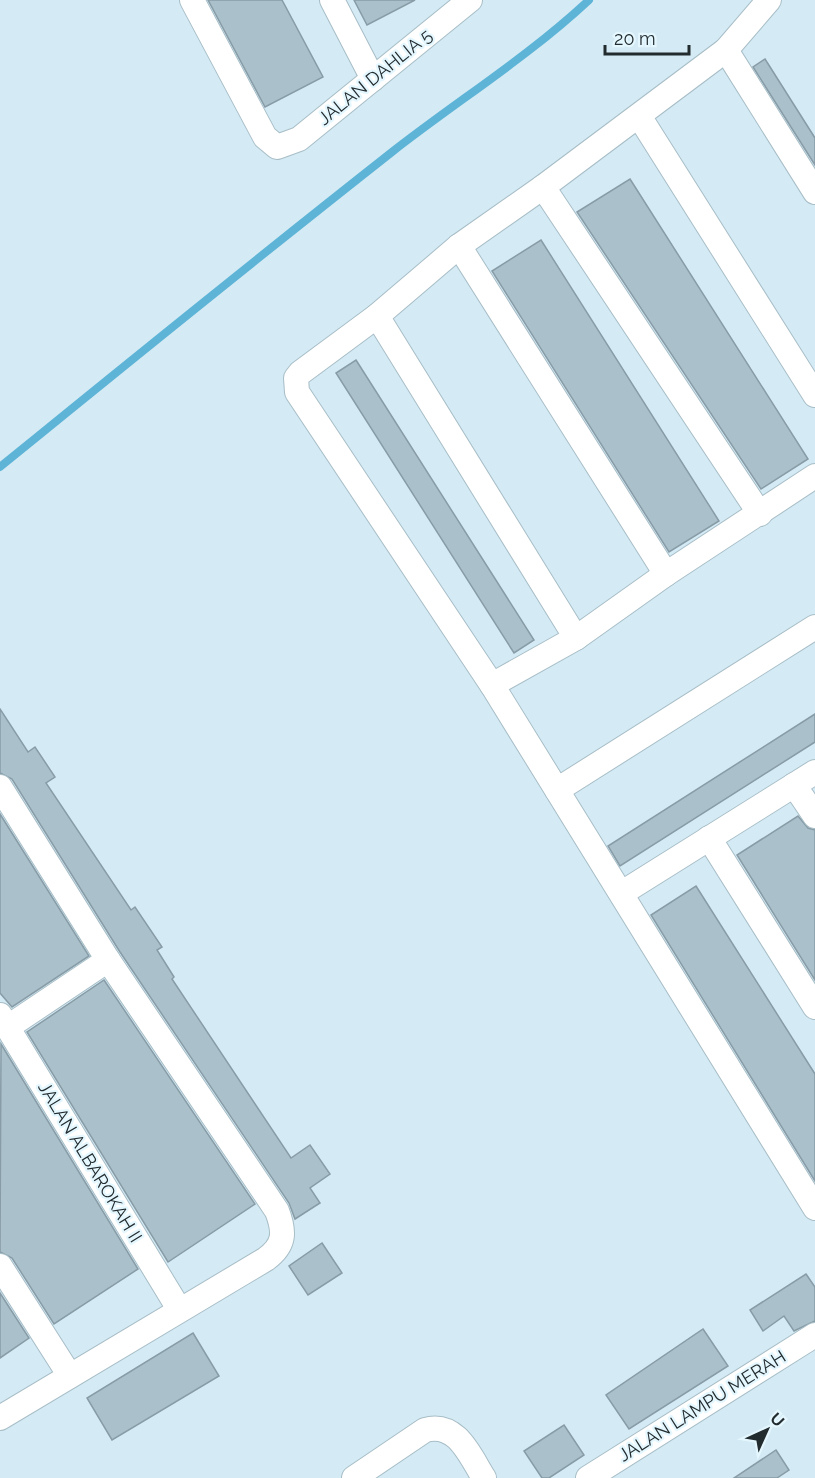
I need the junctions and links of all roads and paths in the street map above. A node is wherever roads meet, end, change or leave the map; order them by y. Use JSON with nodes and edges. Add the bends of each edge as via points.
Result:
{"nodes":[{"id":1,"x":192,"y":0,"type":"edge"},
{"id":2,"x":332,"y":0,"type":"edge"},
{"id":3,"x":470,"y":0,"type":"edge"},
{"id":4,"x":769,"y":0,"type":"edge"},
{"id":5,"x":726,"y":50,"type":"junction"},
{"id":6,"x":373,"y":79,"type":"junction"},
{"id":7,"x":639,"y":116,"type":"junction"},
{"id":8,"x":543,"y":187,"type":"junction"},
{"id":9,"x":815,"y":192,"type":"edge"},
{"id":10,"x":459,"y":246,"type":"junction"},
{"id":11,"x":377,"y":316,"type":"junction"},
{"id":12,"x":815,"y":395,"type":"edge"},
{"id":13,"x":815,"y":476,"type":"edge"},
{"id":14,"x":759,"y":514,"type":"junction"},
{"id":15,"x":666,"y":573,"type":"junction"},
{"id":16,"x":815,"y":627,"type":"edge"},
{"id":17,"x":576,"y":638,"type":"junction"},
{"id":18,"x":492,"y":685,"type":"junction"},
{"id":19,"x":815,"y":772,"type":"edge"},
{"id":20,"x":794,"y":785,"type":"junction"},
{"id":21,"x":0,"y":787,"type":"edge"},
{"id":22,"x":557,"y":790,"type":"junction"},
{"id":23,"x":815,"y":816,"type":"edge"},
{"id":24,"x":709,"y":838,"type":"junction"},
{"id":25,"x":622,"y":893,"type":"junction"},
{"id":26,"x":108,"y":960,"type":"junction"},
{"id":27,"x":815,"y":1007,"type":"edge"},
{"id":28,"x":4,"y":1021,"type":"edge"},
{"id":29,"x":815,"y":1208,"type":"edge"},
{"id":30,"x":0,"y":1266,"type":"edge"},
{"id":31,"x":179,"y":1309,"type":"junction"},
{"id":32,"x":815,"y":1335,"type":"edge"},
{"id":33,"x":70,"y":1376,"type":"junction"},
{"id":34,"x":0,"y":1418,"type":"edge"},
{"id":35,"x":354,"y":1478,"type":"edge"},
{"id":36,"x":484,"y":1478,"type":"edge"},
{"id":37,"x":588,"y":1478,"type":"edge"}],
"edges":[{"from":1,"to":6,"type":"street","name":"JALAN DAHLIA 5","via":[[265,137],[277,147],[299,139]]},
{"from":2,"to":6,"type":"street"},
{"from":3,"to":6,"type":"street","name":"JALAN DAHLIA 5"},
{"from":4,"to":5,"type":"street"},
{"from":5,"to":7,"type":"street"},
{"from":5,"to":9,"type":"street"},
{"from":7,"to":8,"type":"street"},
{"from":7,"to":12,"type":"street"},
{"from":8,"to":10,"type":"street"},
{"from":8,"to":14,"type":"street"},
{"from":10,"to":11,"type":"street"},
{"from":10,"to":15,"type":"street"},
{"from":11,"to":17,"type":"street"},
{"from":11,"to":18,"type":"street","via":[[300,373],[296,378],[297,392]]},
{"from":13,"to":14,"type":"street"},
{"from":14,"to":15,"type":"street"},
{"from":15,"to":17,"type":"street"},
{"from":16,"to":22,"type":"street"},
{"from":17,"to":18,"type":"street"},
{"from":18,"to":22,"type":"street"},
{"from":19,"to":20,"type":"street"},
{"from":20,"to":23,"type":"street"},
{"from":20,"to":24,"type":"street"},
{"from":21,"to":26,"type":"street"},
{"from":22,"to":25,"type":"street"},
{"from":24,"to":25,"type":"street"},
{"from":24,"to":27,"type":"street"},
{"from":25,"to":29,"type":"street"},
{"from":26,"to":28,"type":"street"},
{"from":26,"to":31,"type":"street","via":[[277,1211],[283,1226],[283,1240],[276,1251]]},
{"from":28,"to":31,"type":"street","name":"JALAN ALBAROKAH II"},
{"from":30,"to":33,"type":"street"},
{"from":31,"to":33,"type":"street"},
{"from":32,"to":37,"type":"street","name":"JALAN LAMPU MERAH"},
{"from":33,"to":34,"type":"street"},
{"from":35,"to":36,"type":"street","via":[[425,1430],[434,1428],[456,1436]]}]}
